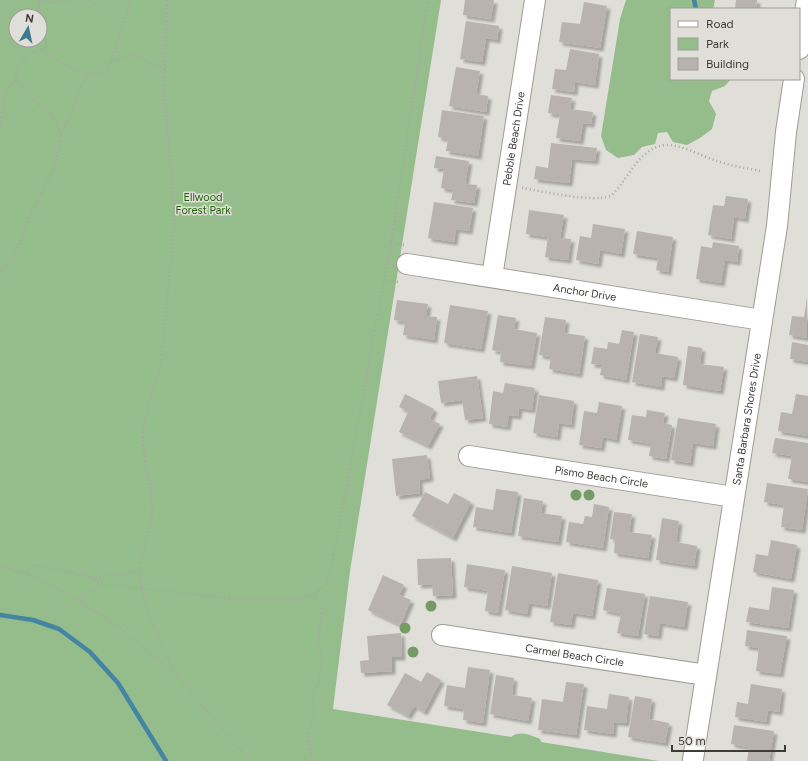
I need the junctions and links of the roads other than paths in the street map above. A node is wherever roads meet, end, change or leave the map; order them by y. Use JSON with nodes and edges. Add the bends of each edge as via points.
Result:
{"nodes":[{"id":1,"x":535,"y":0,"type":"edge"},
{"id":2,"x":807,"y":0,"type":"edge"},
{"id":3,"x":800,"y":43,"type":"edge"},
{"id":4,"x":794,"y":80,"type":"edge"},
{"id":5,"x":407,"y":264,"type":"dead end"},
{"id":6,"x":492,"y":277,"type":"junction"},
{"id":7,"x":762,"y":320,"type":"junction"},
{"id":8,"x":469,"y":456,"type":"dead end"},
{"id":9,"x":734,"y":497,"type":"junction"},
{"id":10,"x":442,"y":635,"type":"dead end"},
{"id":11,"x":706,"y":675,"type":"junction"},
{"id":12,"x":693,"y":759,"type":"dead end"}],
"edges":[{"from":1,"to":6,"type":"street","name":"Pebble Beach Drive"},
{"from":2,"to":3,"type":"street"},
{"from":4,"to":7,"type":"street","name":"Santa Barbara Shores Drive","via":[[777,226]]},
{"from":5,"to":6,"type":"street","name":"Anchor Drive"},
{"from":6,"to":7,"type":"street","name":"Anchor Drive"},
{"from":7,"to":9,"type":"street","name":"Santa Barbara Shores Drive"},
{"from":8,"to":9,"type":"street","name":"Pismo Beach Circle"},
{"from":9,"to":11,"type":"street","name":"Santa Barbara Shores Drive"},
{"from":10,"to":11,"type":"street","name":"Carmel Beach Circle"},
{"from":11,"to":12,"type":"street","name":"Santa Barbara Shores Drive"}]}
